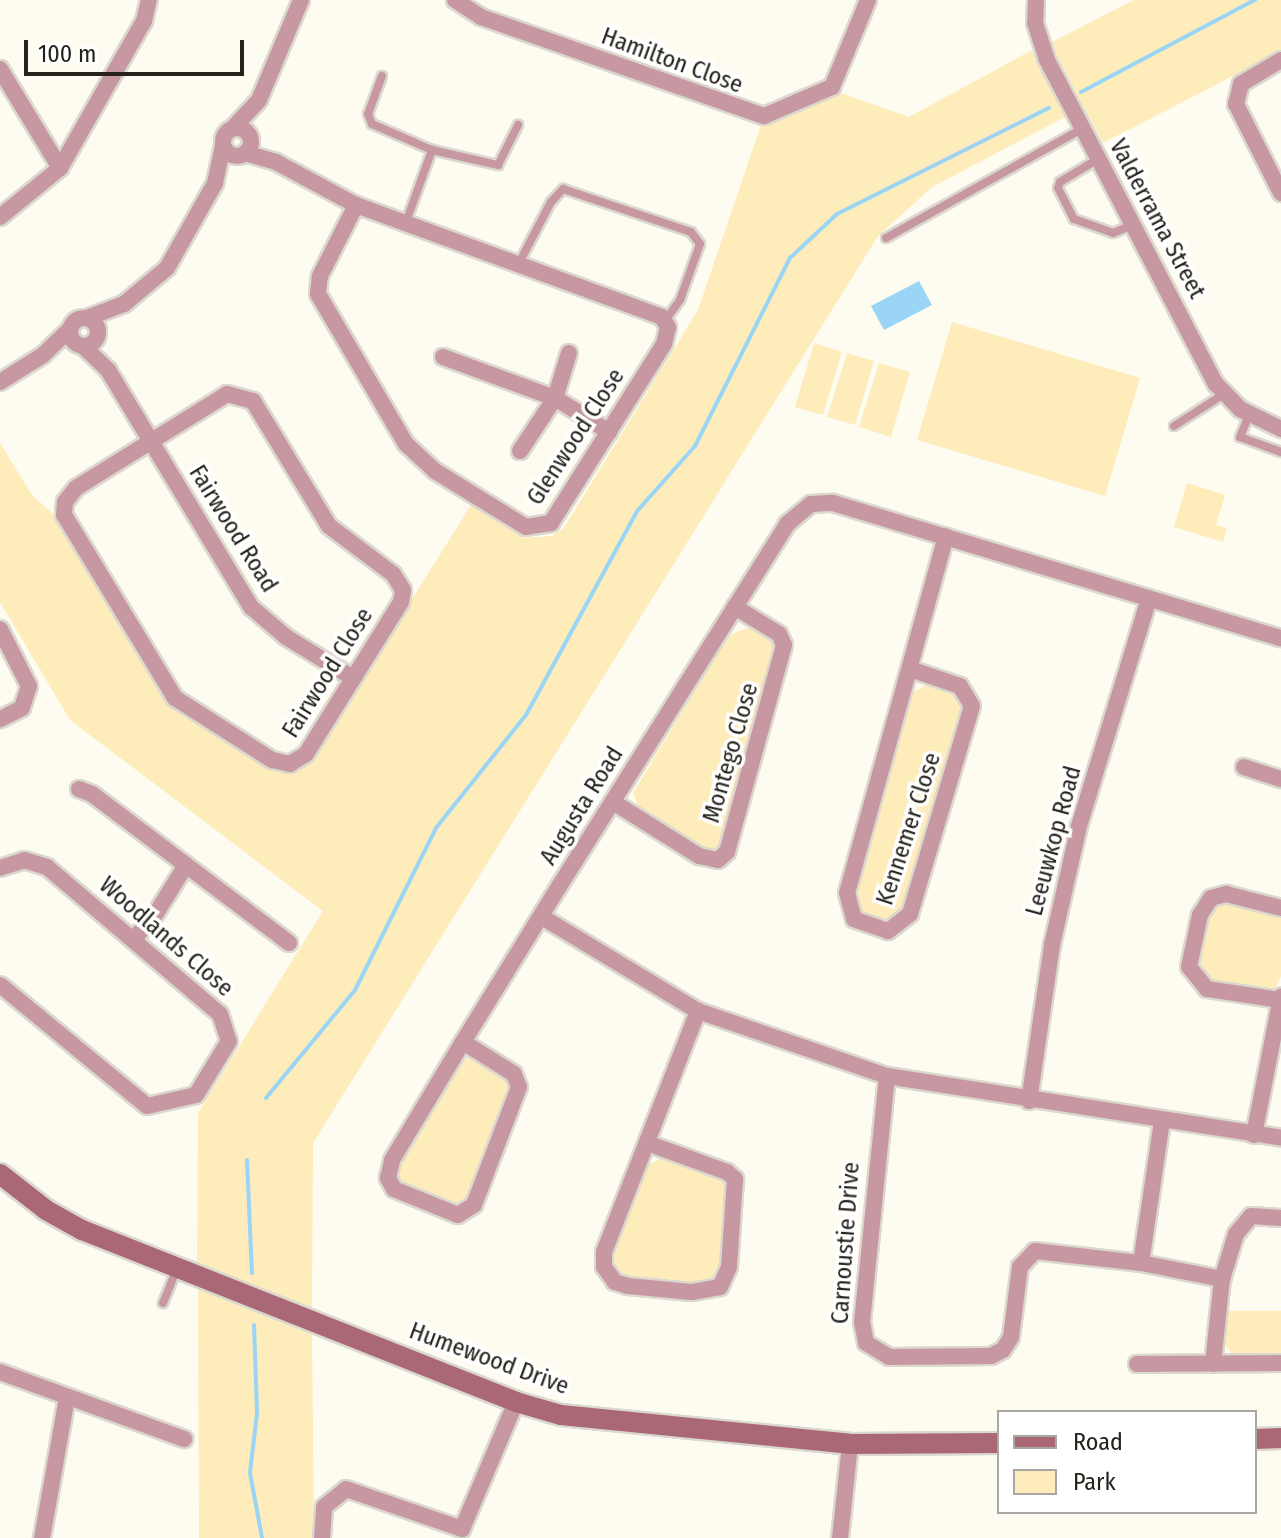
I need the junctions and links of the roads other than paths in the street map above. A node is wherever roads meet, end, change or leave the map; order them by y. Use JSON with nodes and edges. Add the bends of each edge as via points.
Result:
{"nodes":[{"id":1,"x":149,"y":0,"type":"edge"},
{"id":2,"x":301,"y":0,"type":"edge"},
{"id":3,"x":455,"y":0,"type":"edge"},
{"id":4,"x":868,"y":0,"type":"edge"},
{"id":5,"x":1036,"y":0,"type":"edge"},
{"id":6,"x":1281,"y":60,"type":"edge"},
{"id":7,"x":0,"y":69,"type":"edge"},
{"id":8,"x":382,"y":76,"type":"dead end"},
{"id":9,"x":259,"y":100,"type":"junction"},
{"id":10,"x":518,"y":125,"type":"dead end"},
{"id":11,"x":233,"y":128,"type":"junction"},
{"id":12,"x":1082,"y":129,"type":"junction"},
{"id":13,"x":223,"y":146,"type":"junction"},
{"id":14,"x":247,"y":146,"type":"junction"},
{"id":15,"x":432,"y":150,"type":"junction"},
{"id":16,"x":1098,"y":159,"type":"junction"},
{"id":17,"x":60,"y":168,"type":"junction"},
{"id":18,"x":215,"y":183,"type":"junction"},
{"id":19,"x":1281,"y":193,"type":"edge"},
{"id":20,"x":356,"y":205,"type":"junction"},
{"id":21,"x":0,"y":217,"type":"edge"},
{"id":22,"x":405,"y":223,"type":"junction"},
{"id":23,"x":1133,"y":225,"type":"junction"},
{"id":24,"x":886,"y":238,"type":"dead end"},
{"id":25,"x":519,"y":263,"type":"junction"},
{"id":26,"x":124,"y":304,"type":"junction"},
{"id":27,"x":87,"y":318,"type":"junction"},
{"id":28,"x":665,"y":321,"type":"junction"},
{"id":29,"x":71,"y":328,"type":"junction"},
{"id":30,"x":90,"y":340,"type":"junction"},
{"id":31,"x":569,"y":353,"type":"dead end"},
{"id":32,"x":43,"y":355,"type":"junction"},
{"id":33,"x":443,"y":357,"type":"dead end"},
{"id":34,"x":0,"y":382,"type":"edge"},
{"id":35,"x":1224,"y":394,"type":"junction"},
{"id":36,"x":555,"y":398,"type":"junction"},
{"id":37,"x":1249,"y":415,"type":"junction"},
{"id":38,"x":1174,"y":426,"type":"dead end"},
{"id":39,"x":1281,"y":429,"type":"edge"},
{"id":40,"x":609,"y":432,"type":"junction"},
{"id":41,"x":153,"y":442,"type":"junction"},
{"id":42,"x":520,"y":451,"type":"dead end"},
{"id":43,"x":1281,"y":452,"type":"edge"},
{"id":44,"x":946,"y":537,"type":"junction"},
{"id":45,"x":1149,"y":599,"type":"junction"},
{"id":46,"x":735,"y":607,"type":"junction"},
{"id":47,"x":0,"y":629,"type":"edge"},
{"id":48,"x":1281,"y":638,"type":"edge"},
{"id":49,"x":910,"y":669,"type":"junction"},
{"id":50,"x":353,"y":678,"type":"junction"},
{"id":51,"x":0,"y":719,"type":"edge"},
{"id":52,"x":1244,"y":767,"type":"dead end"},
{"id":53,"x":1281,"y":779,"type":"edge"},
{"id":54,"x":79,"y":789,"type":"dead end"},
{"id":55,"x":613,"y":802,"type":"junction"},
{"id":56,"x":186,"y":865,"type":"junction"},
{"id":57,"x":0,"y":868,"type":"edge"},
{"id":58,"x":1281,"y":908,"type":"edge"},
{"id":59,"x":542,"y":917,"type":"junction"},
{"id":60,"x":133,"y":940,"type":"junction"},
{"id":61,"x":289,"y":943,"type":"dead end"},
{"id":62,"x":0,"y":985,"type":"edge"},
{"id":63,"x":1281,"y":998,"type":"edge"},
{"id":64,"x":698,"y":1011,"type":"junction"},
{"id":65,"x":463,"y":1042,"type":"junction"},
{"id":66,"x":887,"y":1076,"type":"junction"},
{"id":67,"x":1029,"y":1101,"type":"junction"},
{"id":68,"x":1162,"y":1121,"type":"junction"},
{"id":69,"x":1254,"y":1135,"type":"junction"},
{"id":70,"x":1281,"y":1138,"type":"edge"},
{"id":71,"x":647,"y":1143,"type":"junction"},
{"id":72,"x":0,"y":1174,"type":"edge"},
{"id":73,"x":1281,"y":1218,"type":"edge"},
{"id":74,"x":1141,"y":1263,"type":"junction"},
{"id":75,"x":178,"y":1268,"type":"junction"},
{"id":76,"x":1222,"y":1279,"type":"junction"},
{"id":77,"x":163,"y":1303,"type":"dead end"},
{"id":78,"x":1281,"y":1363,"type":"edge"},
{"id":79,"x":1137,"y":1364,"type":"dead end"},
{"id":80,"x":1213,"y":1364,"type":"junction"},
{"id":81,"x":0,"y":1372,"type":"edge"},
{"id":82,"x":67,"y":1398,"type":"junction"},
{"id":83,"x":516,"y":1402,"type":"junction"},
{"id":84,"x":1281,"y":1438,"type":"edge"},
{"id":85,"x":184,"y":1439,"type":"dead end"},
{"id":86,"x":1257,"y":1439,"type":"edge"},
{"id":87,"x":997,"y":1443,"type":"edge"},
{"id":88,"x":850,"y":1444,"type":"junction"},
{"id":89,"x":462,"y":1533,"type":"edge"},
{"id":90,"x":42,"y":1538,"type":"edge"},
{"id":91,"x":322,"y":1538,"type":"edge"},
{"id":92,"x":840,"y":1538,"type":"edge"}],
"edges":[{"from":1,"to":17,"type":"street","via":[[144,21]]},
{"from":2,"to":9,"type":"street"},
{"from":3,"to":4,"type":"street","name":"Hamilton Close","via":[[481,17],[764,116],[832,87]]},
{"from":5,"to":12,"type":"street","name":"Valderrama Street","via":[[1039,39]]},
{"from":6,"to":19,"type":"street","via":[[1241,84],[1236,104]]},
{"from":7,"to":17,"type":"street"},
{"from":8,"to":15,"type":"lane","via":[[368,114],[372,124]]},
{"from":9,"to":11,"type":"street"},
{"from":9,"to":14,"type":"street"},
{"from":10,"to":15,"type":"lane","via":[[498,165]]},
{"from":11,"to":13,"type":"street","via":[[225,133]]},
{"from":11,"to":14,"type":"street"},
{"from":12,"to":16,"type":"street","name":"Valderrama Street"},
{"from":12,"to":24,"type":"lane"},
{"from":13,"to":14,"type":"street","via":[[228,153]]},
{"from":13,"to":18,"type":"street"},
{"from":14,"to":18,"type":"street"},
{"from":14,"to":20,"type":"street"},
{"from":15,"to":22,"type":"lane"},
{"from":16,"to":23,"type":"street","name":"Valderrama Street"},
{"from":16,"to":23,"type":"lane","via":[[1060,182],[1074,219],[1113,233]]},
{"from":17,"to":21,"type":"street"},
{"from":18,"to":26,"type":"street","via":[[167,268]]},
{"from":20,"to":22,"type":"street"},
{"from":20,"to":40,"type":"street","name":"Glenwood Close","via":[[320,276],[318,294],[418,458],[526,527],[539,529],[556,518]]},
{"from":22,"to":25,"type":"street"},
{"from":23,"to":35,"type":"street","name":"Valderrama Street"},
{"from":25,"to":28,"type":"street","via":[[654,311]]},
{"from":25,"to":28,"type":"lane","via":[[563,189],[691,232],[700,244],[680,300]]},
{"from":26,"to":27,"type":"street"},
{"from":26,"to":30,"type":"street"},
{"from":27,"to":29,"type":"street"},
{"from":27,"to":30,"type":"street"},
{"from":28,"to":40,"type":"street","name":"Glenwood Close","via":[[667,339]]},
{"from":29,"to":30,"type":"street"},
{"from":29,"to":32,"type":"street"},
{"from":30,"to":32,"type":"street"},
{"from":30,"to":41,"type":"street","name":"Fairwood Road"},
{"from":31,"to":36,"type":"street"},
{"from":32,"to":34,"type":"street"},
{"from":33,"to":36,"type":"street"},
{"from":35,"to":37,"type":"street","name":"Valderrama Street"},
{"from":35,"to":38,"type":"lane"},
{"from":36,"to":40,"type":"street"},
{"from":36,"to":42,"type":"street"},
{"from":37,"to":39,"type":"street","name":"Valderrama Street"},
{"from":37,"to":43,"type":"lane","via":[[1240,437]]},
{"from":41,"to":50,"type":"street","name":"Fairwood Road","via":[[251,607],[286,637]]},
{"from":41,"to":50,"type":"street","name":"Fairwood Close","via":[[227,394],[245,397],[260,409],[329,526],[401,584],[401,602]]},
{"from":41,"to":50,"type":"street","name":"Fairwood Close","via":[[72,492],[64,515],[175,698],[272,760],[290,764],[306,754]]},
{"from":44,"to":45,"type":"street","name":"Augusta Road"},
{"from":44,"to":46,"type":"street","name":"Augusta Road","via":[[817,501],[794,515]]},
{"from":44,"to":49,"type":"street","name":"Kennemer Close"},
{"from":45,"to":48,"type":"street","name":"Augusta Road"},
{"from":45,"to":67,"type":"street","name":"Leeuwkop Road","via":[[1079,826],[1049,959]]},
{"from":46,"to":55,"type":"street","name":"Augusta Road"},
{"from":46,"to":55,"type":"street","name":"Montego Close","via":[[779,634],[784,645],[727,852],[718,860],[699,856]]},
{"from":47,"to":51,"type":"street","via":[[29,686],[22,708]]},
{"from":49,"to":49,"type":"street","name":"Kennemer Close","via":[[960,686],[972,706],[910,914],[888,931],[854,919],[847,893]]},
{"from":52,"to":53,"type":"street"},
{"from":54,"to":56,"type":"street"},
{"from":55,"to":59,"type":"street","name":"Augusta Road"},
{"from":56,"to":60,"type":"street"},
{"from":56,"to":61,"type":"street"},
{"from":57,"to":60,"type":"street","name":"Woodlands Close","via":[[24,860],[47,867]]},
{"from":58,"to":63,"type":"street","via":[[1226,894],[1211,898],[1200,915],[1189,967],[1194,980],[1207,989]]},
{"from":59,"to":64,"type":"street"},
{"from":59,"to":65,"type":"street","name":"Augusta Road"},
{"from":60,"to":62,"type":"street","name":"Woodlands Close","via":[[227,1025],[226,1049],[200,1091],[187,1100],[141,1103]]},
{"from":63,"to":69,"type":"street"},
{"from":64,"to":66,"type":"street"},
{"from":64,"to":71,"type":"street"},
{"from":65,"to":65,"type":"street","name":"Augusta Road","via":[[388,1171],[400,1193],[458,1215],[474,1205],[519,1087],[514,1074]]},
{"from":66,"to":67,"type":"street"},
{"from":66,"to":74,"type":"street","name":"Carnoustie Drive","via":[[862,1322],[872,1350],[889,1357],[998,1354],[1011,1337],[1020,1267],[1035,1251]]},
{"from":67,"to":68,"type":"street"},
{"from":68,"to":69,"type":"street"},
{"from":68,"to":74,"type":"street"},
{"from":69,"to":70,"type":"street"},
{"from":71,"to":71,"type":"street","via":[[604,1252],[607,1275],[628,1286],[691,1292],[720,1287],[729,1267],[735,1179]]},
{"from":72,"to":75,"type":"street","name":"Humewood Drive","via":[[65,1222]]},
{"from":73,"to":76,"type":"street","via":[[1247,1218],[1236,1234]]},
{"from":74,"to":76,"type":"street"},
{"from":75,"to":77,"type":"lane"},
{"from":75,"to":83,"type":"street","name":"Humewood Drive"},
{"from":76,"to":80,"type":"street"},
{"from":78,"to":80,"type":"street"},
{"from":79,"to":80,"type":"street"},
{"from":81,"to":82,"type":"street"},
{"from":82,"to":85,"type":"street"},
{"from":82,"to":90,"type":"street"},
{"from":83,"to":88,"type":"street","name":"Humewood Drive","via":[[597,1420]]},
{"from":83,"to":89,"type":"street"},
{"from":84,"to":86,"type":"street"},
{"from":87,"to":88,"type":"street","name":"Humewood Drive"},
{"from":88,"to":92,"type":"street"},
{"from":89,"to":91,"type":"street","via":[[346,1489],[324,1507]]}]}
